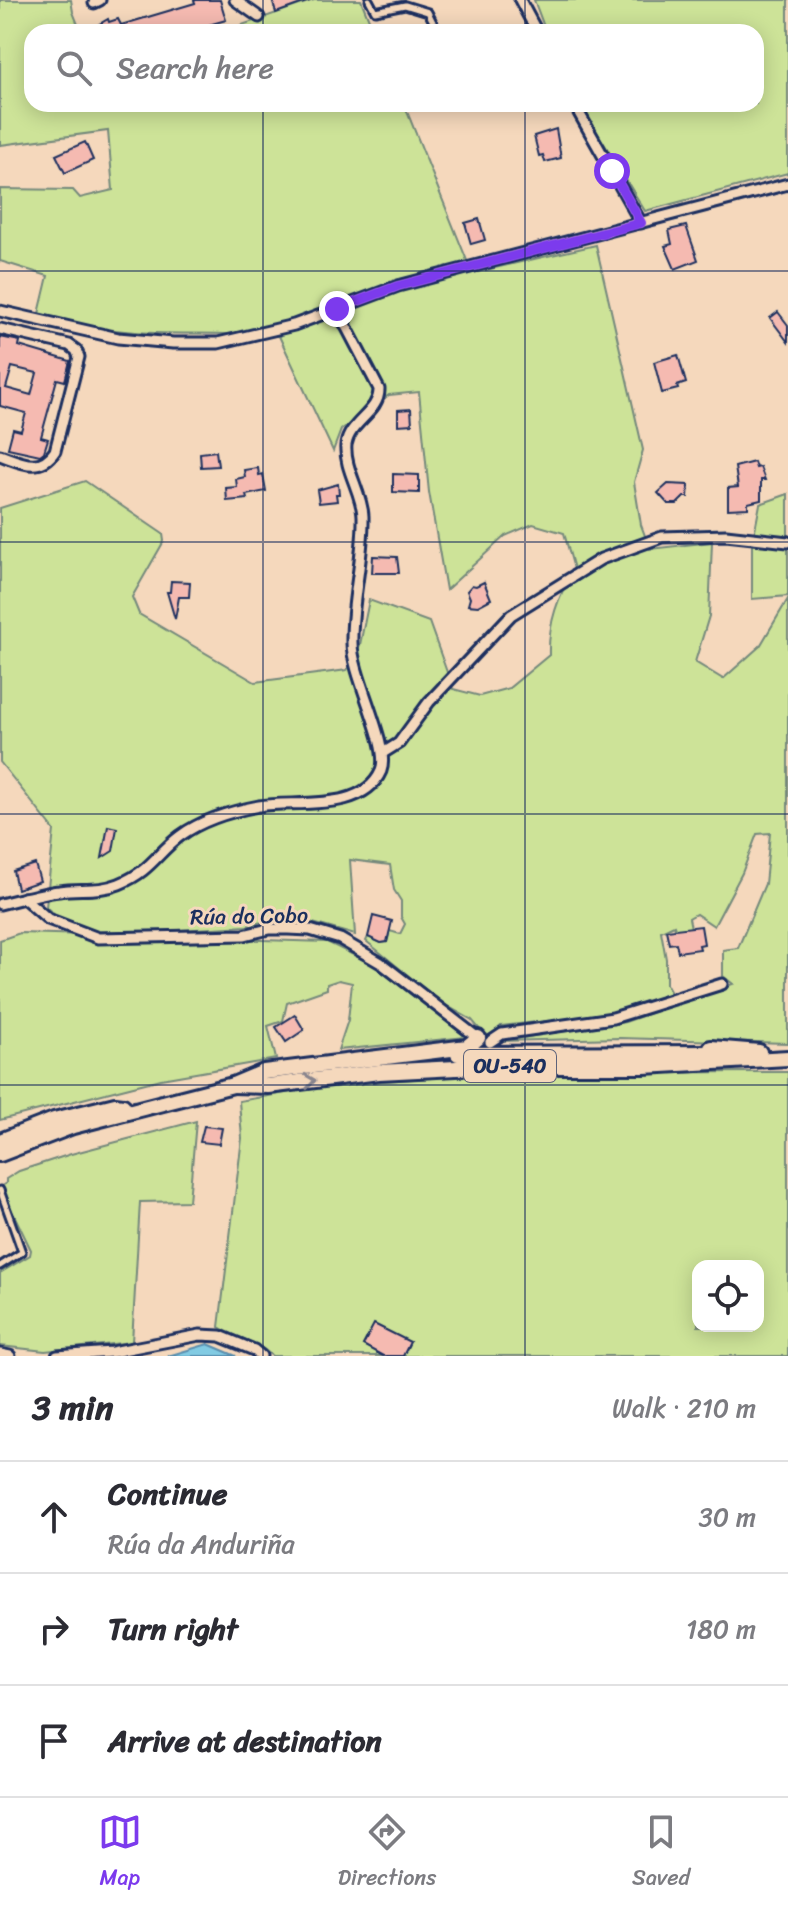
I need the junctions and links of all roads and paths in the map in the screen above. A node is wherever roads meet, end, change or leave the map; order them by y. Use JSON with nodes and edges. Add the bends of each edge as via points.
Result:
{"nodes":[{"id":1,"x":235,"y":0,"type":"edge"},
{"id":2,"x":369,"y":0,"type":"edge"},
{"id":3,"x":520,"y":0,"type":"edge"},
{"id":4,"x":259,"y":17,"type":"dead end"},
{"id":5,"x":434,"y":24,"type":"edge"},
{"id":6,"x":533,"y":24,"type":"edge"},
{"id":7,"x":579,"y":112,"type":"edge"},
{"id":8,"x":788,"y":184,"type":"edge"},
{"id":9,"x":641,"y":223,"type":"junction"},
{"id":10,"x":337,"y":309,"type":"junction"},
{"id":11,"x":0,"y":311,"type":"edge"},
{"id":12,"x":0,"y":329,"type":"edge"},
{"id":13,"x":0,"y":455,"type":"edge"},
{"id":14,"x":788,"y":542,"type":"edge"},
{"id":15,"x":383,"y":753,"type":"junction"},
{"id":16,"x":24,"y":898,"type":"junction"},
{"id":17,"x":0,"y":904,"type":"edge"},
{"id":18,"x":722,"y":984,"type":"dead end"},
{"id":19,"x":489,"y":1052,"type":"junction"},
{"id":20,"x":788,"y":1056,"type":"edge"},
{"id":21,"x":233,"y":1085,"type":"junction"},
{"id":22,"x":135,"y":1109,"type":"junction"},
{"id":23,"x":0,"y":1141,"type":"edge"},
{"id":24,"x":0,"y":1154,"type":"edge"},
{"id":25,"x":0,"y":1190,"type":"edge"},
{"id":26,"x":0,"y":1266,"type":"edge"},
{"id":27,"x":235,"y":1344,"type":"junction"},
{"id":28,"x":0,"y":1354,"type":"edge"},
{"id":29,"x":10,"y":1356,"type":"edge"},
{"id":30,"x":57,"y":1356,"type":"edge"},
{"id":31,"x":242,"y":1356,"type":"edge"},
{"id":32,"x":261,"y":1356,"type":"edge"}],
"edges":[{"from":1,"to":4,"type":"street"},
{"from":2,"to":5,"type":"lane","via":[[375,11],[405,5],[428,12]]},
{"from":3,"to":6,"type":"street"},
{"from":7,"to":9,"type":"street"},
{"from":8,"to":9,"type":"street"},
{"from":9,"to":10,"type":"street","via":[[398,286]]},
{"from":10,"to":11,"type":"street","via":[[218,343],[118,338]]},
{"from":10,"to":15,"type":"street","via":[[379,389],[346,445],[363,517],[354,661]]},
{"from":12,"to":13,"type":"street","via":[[69,345],[79,357],[49,459],[30,466]]},
{"from":14,"to":15,"type":"street","via":[[726,535],[662,537],[601,559],[511,615],[429,702],[399,743]]},
{"from":15,"to":16,"type":"street","via":[[381,772],[360,795],[260,806],[212,818],[179,836],[149,868],[119,884]]},
{"from":16,"to":17,"type":"street"},
{"from":16,"to":19,"type":"street","name":"Rúa do Cobo","via":[[48,919],[98,938],[288,929],[340,939],[381,963]]},
{"from":18,"to":19,"type":"street","via":[[613,1018],[502,1034]]},
{"from":19,"to":20,"type":"main road","number":"OU-540"},
{"from":19,"to":20,"type":"main road","number":"OU-540","via":[[562,1065],[644,1066]]},
{"from":21,"to":19,"type":"main road","number":"OU-540","one_way":true,"via":[[268,1086],[379,1072]]},
{"from":19,"to":21,"type":"main road","number":"OU-540","via":[[418,1053],[264,1072]]},
{"from":21,"to":22,"type":"main road","number":"OU-540"},
{"from":22,"to":23,"type":"main road","via":[[115,1105]]},
{"from":22,"to":24,"type":"main road","number":"OU-540"},
{"from":25,"to":26,"type":"lane","via":[[22,1252]]},
{"from":27,"to":30,"type":"street","via":[[220,1336],[200,1335],[112,1352]]},
{"from":27,"to":31,"type":"street"},
{"from":27,"to":32,"type":"street"},
{"from":28,"to":29,"type":"street"}]}
